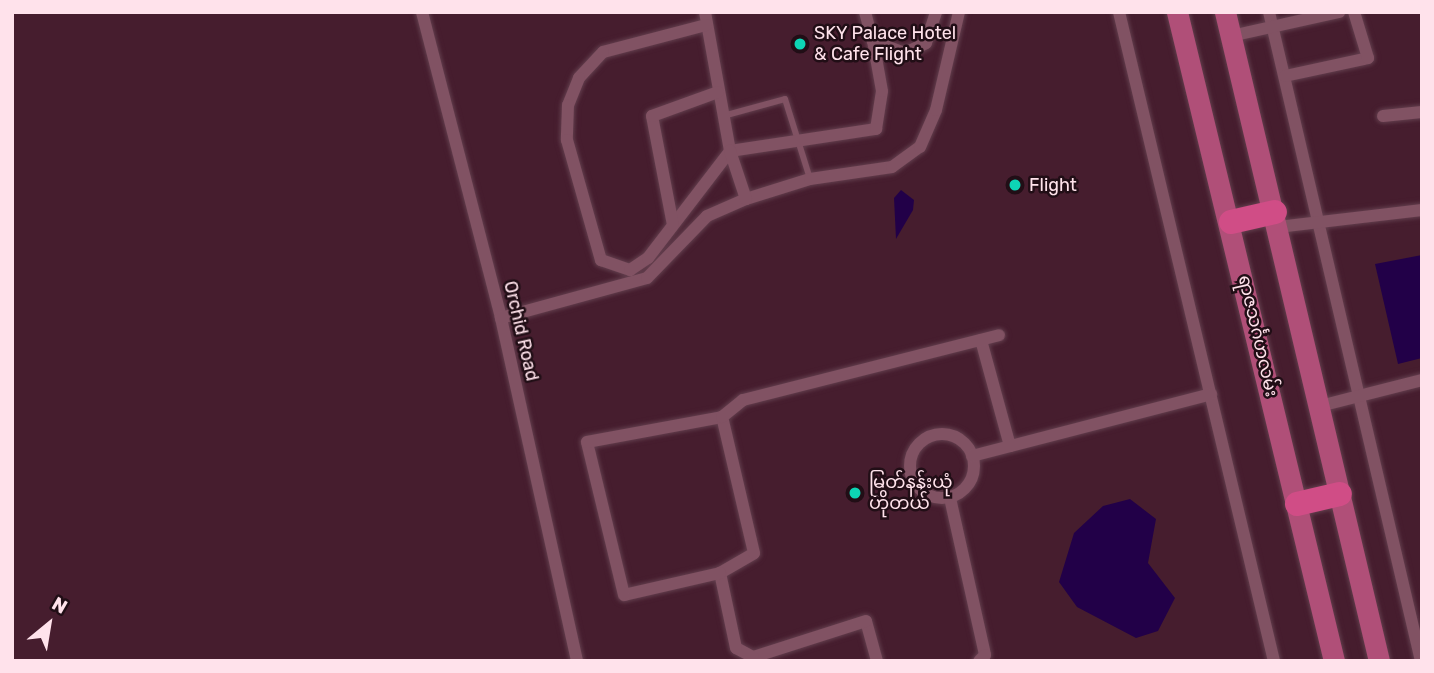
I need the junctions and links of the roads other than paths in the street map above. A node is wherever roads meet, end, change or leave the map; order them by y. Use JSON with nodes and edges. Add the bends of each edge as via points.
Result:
{"nodes":[{"id":1,"x":422,"y":12,"type":"edge"},
{"id":2,"x":865,"y":12,"type":"edge"},
{"id":3,"x":936,"y":12,"type":"edge"},
{"id":4,"x":959,"y":12,"type":"edge"},
{"id":5,"x":1119,"y":12,"type":"edge"},
{"id":6,"x":1177,"y":12,"type":"edge"},
{"id":7,"x":1226,"y":12,"type":"edge"},
{"id":8,"x":1269,"y":12,"type":"edge"},
{"id":9,"x":1339,"y":12,"type":"edge"},
{"id":10,"x":1353,"y":12,"type":"edge"},
{"id":11,"x":705,"y":18,"type":"edge"},
{"id":12,"x":1272,"y":29,"type":"junction"},
{"id":13,"x":1231,"y":36,"type":"junction"},
{"id":14,"x":873,"y":41,"type":"junction"},
{"id":15,"x":1285,"y":76,"type":"junction"},
{"id":16,"x":719,"y":92,"type":"junction"},
{"id":17,"x":1422,"y":111,"type":"edge"},
{"id":18,"x":723,"y":116,"type":"junction"},
{"id":19,"x":1383,"y":116,"type":"dead end"},
{"id":20,"x":800,"y":140,"type":"junction"},
{"id":21,"x":730,"y":151,"type":"junction"},
{"id":22,"x":810,"y":179,"type":"junction"},
{"id":23,"x":746,"y":199,"type":"junction"},
{"id":24,"x":1422,"y":210,"type":"edge"},
{"id":25,"x":1277,"y":220,"type":"junction"},
{"id":26,"x":1231,"y":222,"type":"junction"},
{"id":27,"x":1319,"y":222,"type":"junction"},
{"id":28,"x":673,"y":225,"type":"junction"},
{"id":29,"x":501,"y":318,"type":"junction"},
{"id":30,"x":999,"y":335,"type":"dead end"},
{"id":31,"x":981,"y":340,"type":"junction"},
{"id":32,"x":1422,"y":380,"type":"edge"},
{"id":33,"x":1210,"y":394,"type":"junction"},
{"id":34,"x":1359,"y":395,"type":"junction"},
{"id":35,"x":1320,"y":406,"type":"junction"},
{"id":36,"x":722,"y":417,"type":"junction"},
{"id":37,"x":1010,"y":446,"type":"junction"},
{"id":38,"x":972,"y":456,"type":"junction"},
{"id":39,"x":1340,"y":494,"type":"junction"},
{"id":40,"x":950,"y":498,"type":"junction"},
{"id":41,"x":1297,"y":504,"type":"junction"},
{"id":42,"x":720,"y":573,"type":"junction"},
{"id":43,"x":757,"y":659,"type":"edge"},
{"id":44,"x":577,"y":661,"type":"edge"},
{"id":45,"x":877,"y":661,"type":"edge"},
{"id":46,"x":979,"y":661,"type":"edge"},
{"id":47,"x":1274,"y":661,"type":"edge"},
{"id":48,"x":1334,"y":661,"type":"edge"},
{"id":49,"x":1379,"y":661,"type":"edge"},
{"id":50,"x":1420,"y":661,"type":"edge"}],
"edges":[{"from":1,"to":29,"type":"street","name":"Orchid Road"},
{"from":2,"to":14,"type":"street"},
{"from":3,"to":14,"type":"street","via":[[933,33],[916,50],[893,52]]},
{"from":4,"to":22,"type":"street","via":[[936,110],[920,146],[892,167]]},
{"from":5,"to":33,"type":"street"},
{"from":6,"to":26,"type":"main road","name":"ရာဇသင်္ဂဟလမ်း"},
{"from":7,"to":13,"type":"main road"},
{"from":8,"to":12,"type":"street"},
{"from":9,"to":12,"type":"street"},
{"from":10,"to":15,"type":"street","via":[[1368,58]]},
{"from":11,"to":16,"type":"street"},
{"from":11,"to":28,"type":"street","via":[[603,52],[579,78],[568,105],[567,139],[601,260],[630,270]]},
{"from":12,"to":13,"type":"street"},
{"from":12,"to":15,"type":"street"},
{"from":13,"to":25,"type":"main road"},
{"from":14,"to":20,"type":"street","via":[[881,91],[876,129]]},
{"from":15,"to":27,"type":"street"},
{"from":16,"to":18,"type":"street"},
{"from":16,"to":28,"type":"street","via":[[652,116]]},
{"from":17,"to":19,"type":"street"},
{"from":18,"to":20,"type":"lane","via":[[785,99]]},
{"from":18,"to":21,"type":"street"},
{"from":20,"to":21,"type":"street"},
{"from":20,"to":22,"type":"lane"},
{"from":21,"to":23,"type":"street"},
{"from":21,"to":28,"type":"street"},
{"from":22,"to":23,"type":"street"},
{"from":23,"to":29,"type":"street","via":[[707,216],[647,278]]},
{"from":24,"to":27,"type":"street"},
{"from":25,"to":26,"type":"highway"},
{"from":25,"to":27,"type":"street"},
{"from":25,"to":35,"type":"main road"},
{"from":26,"to":41,"type":"main road","name":"ရာဇသင်္ဂဟလမ်း"},
{"from":27,"to":34,"type":"street"},
{"from":29,"to":44,"type":"street","name":"Orchid Road"},
{"from":30,"to":31,"type":"street"},
{"from":31,"to":36,"type":"street","via":[[743,400]]},
{"from":31,"to":37,"type":"street"},
{"from":32,"to":34,"type":"street"},
{"from":33,"to":37,"type":"street"},
{"from":33,"to":47,"type":"street"},
{"from":34,"to":35,"type":"street"},
{"from":34,"to":50,"type":"street"},
{"from":35,"to":39,"type":"main road"},
{"from":36,"to":42,"type":"street","via":[[754,552]]},
{"from":36,"to":42,"type":"street","via":[[587,442],[624,595]]},
{"from":37,"to":38,"type":"street"},
{"from":38,"to":40,"type":"street","via":[[972,477]]},
{"from":38,"to":40,"type":"street","via":[[949,435],[929,437],[913,452],[914,482],[929,496]]},
{"from":39,"to":41,"type":"highway"},
{"from":39,"to":49,"type":"main road"},
{"from":40,"to":46,"type":"street","via":[[985,655]]},
{"from":41,"to":48,"type":"main road","name":"ရာဇသင်္ဂဟလမ်း"},
{"from":42,"to":43,"type":"street","via":[[736,648]]},
{"from":43,"to":45,"type":"street","via":[[866,621]]}]}
